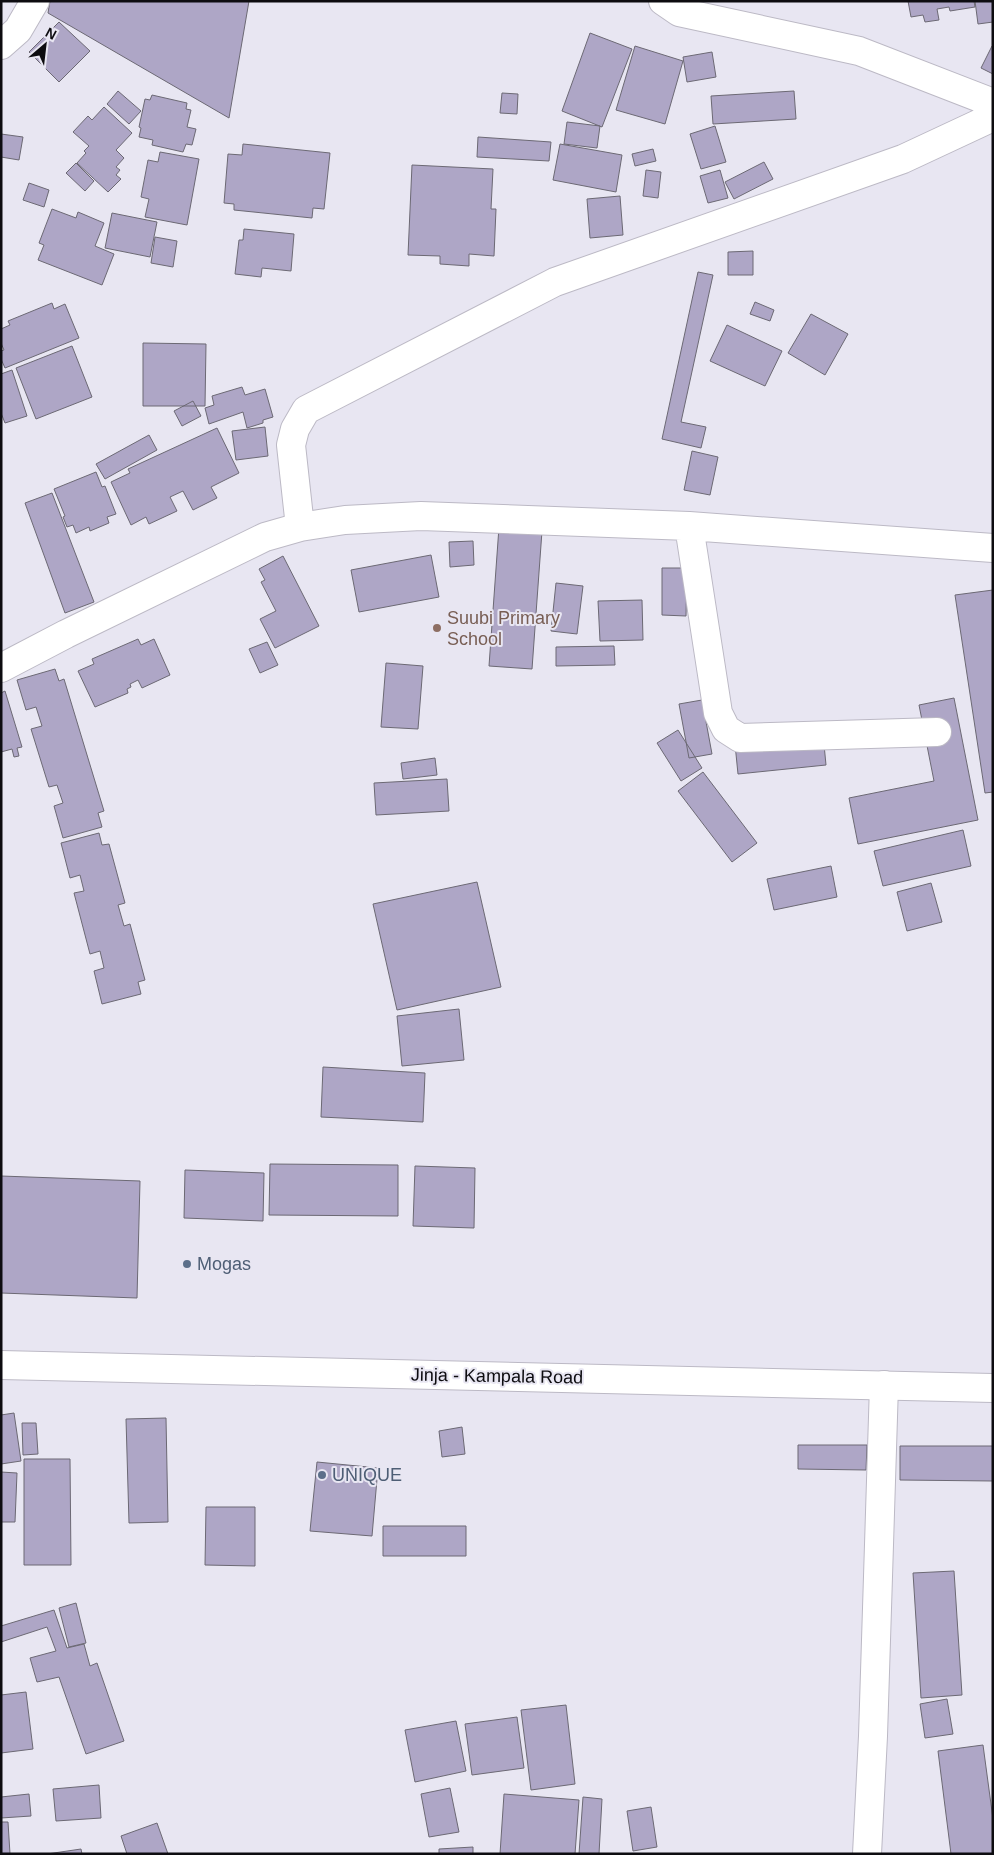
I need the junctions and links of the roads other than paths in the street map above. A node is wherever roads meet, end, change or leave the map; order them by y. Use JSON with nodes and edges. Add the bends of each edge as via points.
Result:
{"nodes":[{"id":1,"x":35,"y":1,"type":"edge"},
{"id":2,"x":663,"y":1,"type":"edge"},
{"id":3,"x":1,"y":45,"type":"edge"},
{"id":4,"x":993,"y":103,"type":"edge"},
{"id":5,"x":993,"y":117,"type":"edge"},
{"id":6,"x":689,"y":526,"type":"junction"},
{"id":7,"x":300,"y":527,"type":"junction"},
{"id":8,"x":993,"y":548,"type":"edge"},
{"id":9,"x":1,"y":668,"type":"edge"},
{"id":10,"x":937,"y":732,"type":"dead end"},
{"id":11,"x":1,"y":1365,"type":"edge"},
{"id":12,"x":884,"y":1385,"type":"junction"},
{"id":13,"x":993,"y":1388,"type":"edge"},
{"id":14,"x":867,"y":1854,"type":"edge"}],
"edges":[{"from":1,"to":3,"type":"main road","via":[[18,30]]},
{"from":2,"to":4,"type":"main road","via":[[679,12],[859,50]]},
{"from":5,"to":7,"type":"main road","via":[[903,159],[555,282],[306,410],[295,428],[291,445]]},
{"from":6,"to":7,"type":"main road","via":[[421,516],[346,520]]},
{"from":6,"to":8,"type":"main road"},
{"from":6,"to":10,"type":"main road","via":[[718,713],[726,729],[740,738]]},
{"from":7,"to":9,"type":"main road","via":[[265,538]]},
{"from":11,"to":12,"type":"main road","name":"Jinja - Kampala Road"},
{"from":12,"to":13,"type":"main road","name":"Jinja - Kampala Road"},
{"from":12,"to":14,"type":"main road"}]}
